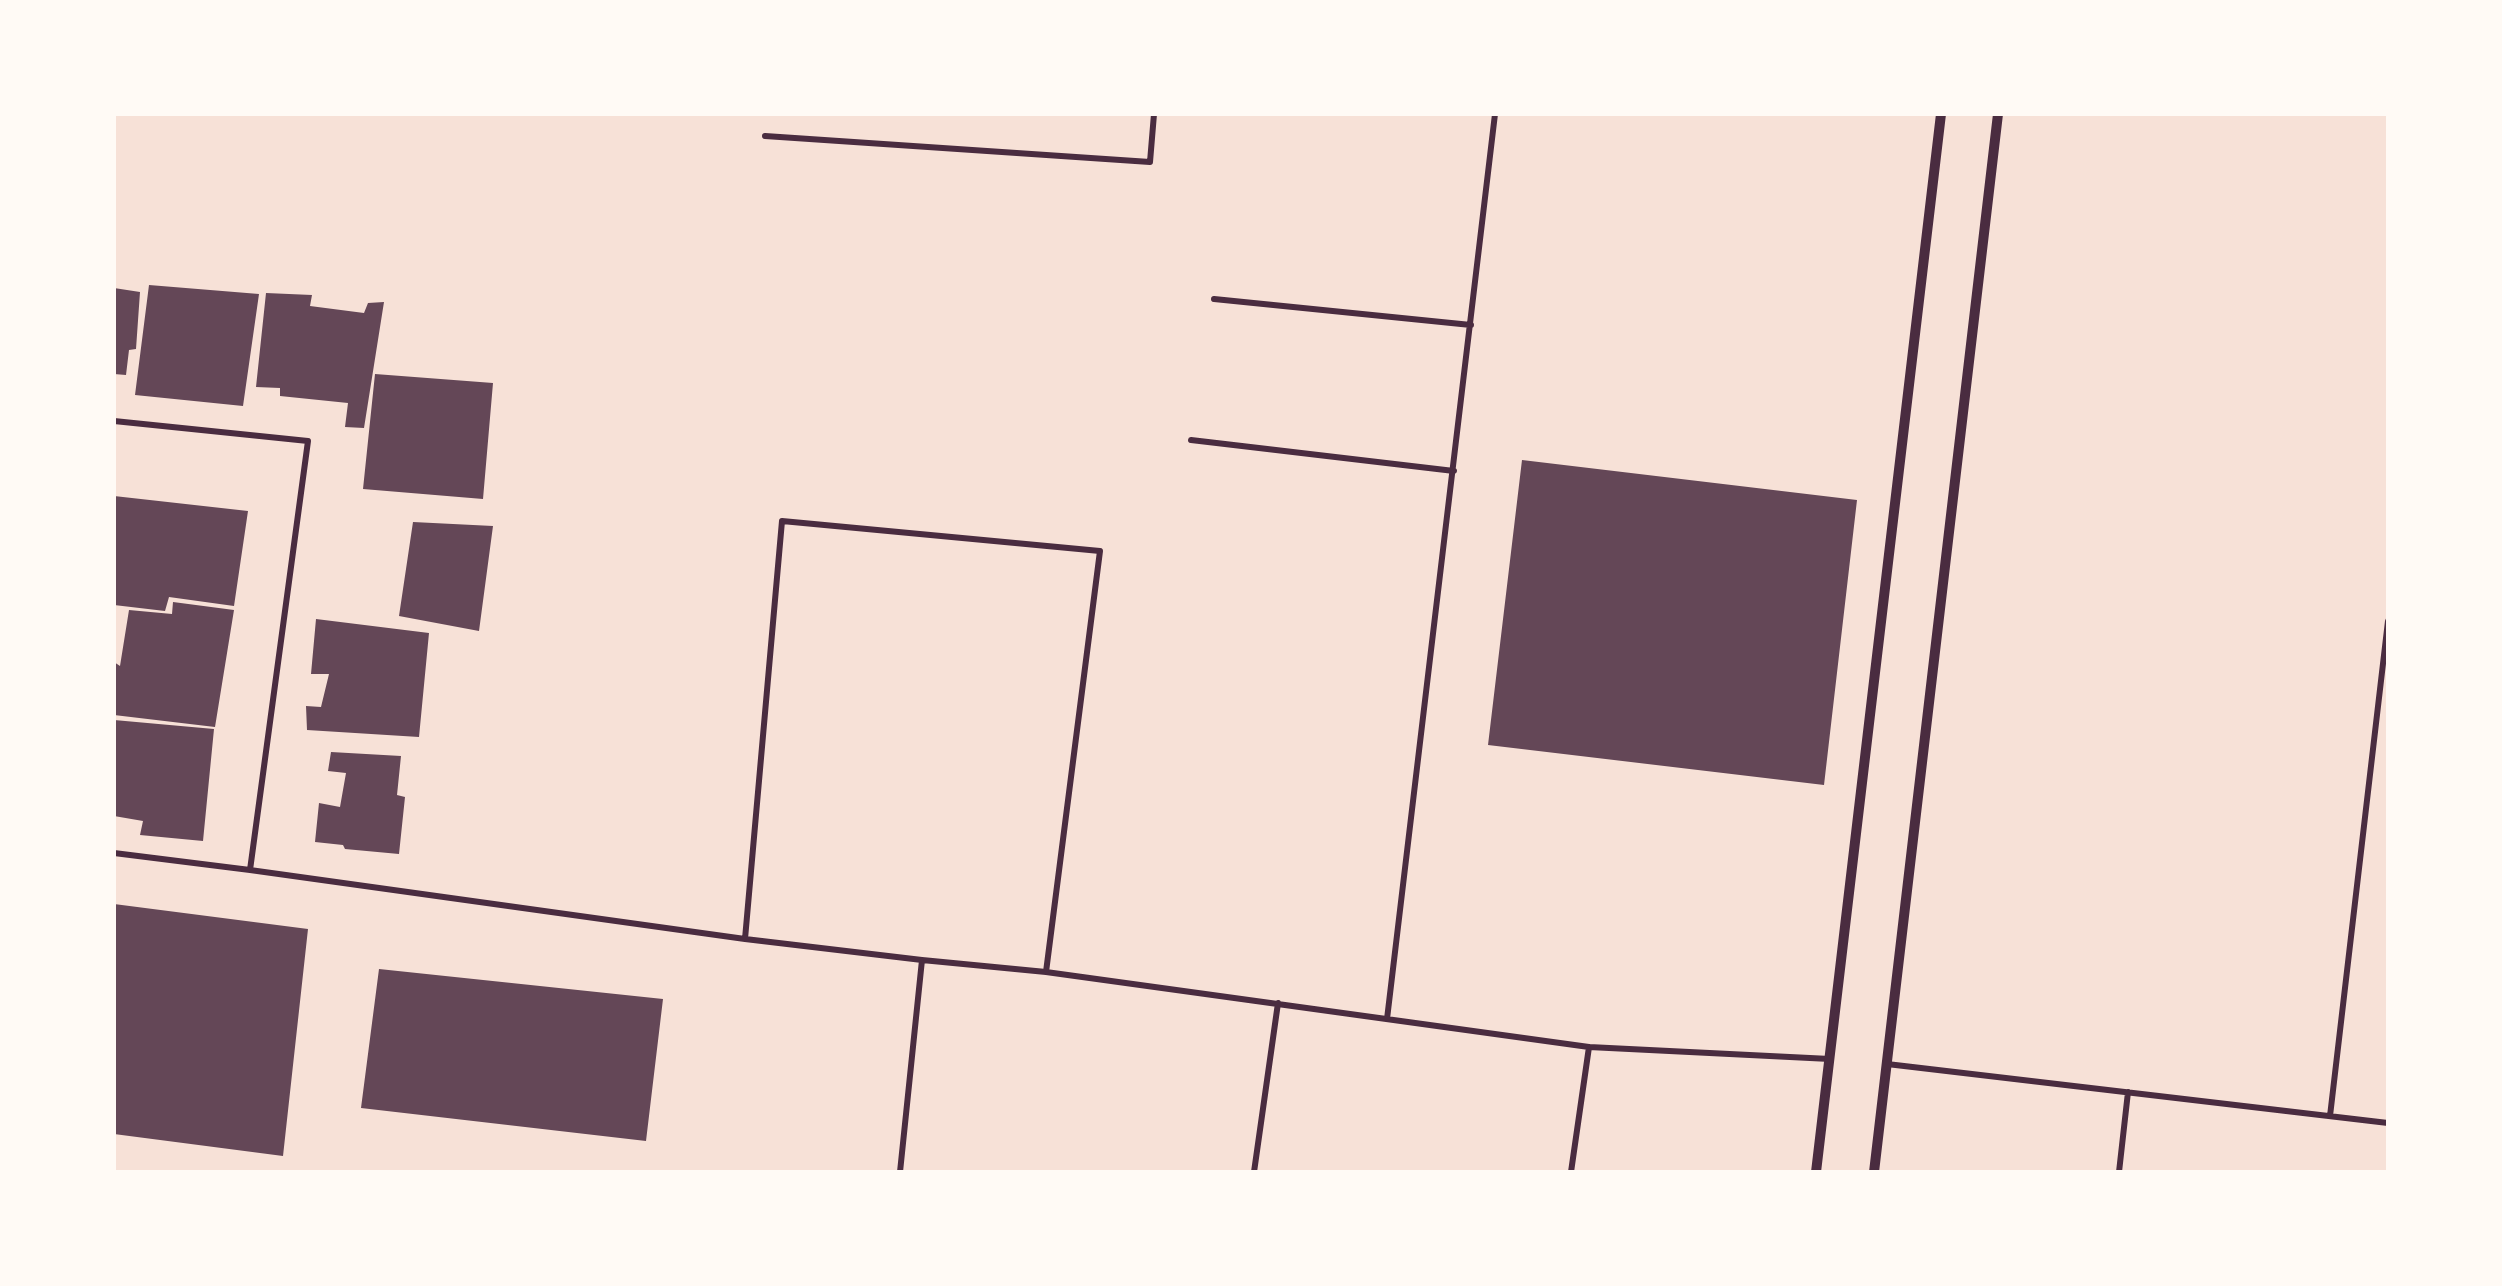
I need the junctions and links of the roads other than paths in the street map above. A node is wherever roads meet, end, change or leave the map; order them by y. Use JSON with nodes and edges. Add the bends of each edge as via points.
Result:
{"nodes":[{"id":1,"x":1154,"y":114,"type":"edge"},
{"id":2,"x":1495,"y":114,"type":"edge"},
{"id":3,"x":1941,"y":114,"type":"edge"},
{"id":4,"x":1998,"y":114,"type":"edge"},
{"id":5,"x":765,"y":136,"type":"dead end"},
{"id":6,"x":1214,"y":299,"type":"dead end"},
{"id":7,"x":1471,"y":325,"type":"junction"},
{"id":8,"x":114,"y":421,"type":"edge"},
{"id":9,"x":1191,"y":440,"type":"dead end"},
{"id":10,"x":1454,"y":471,"type":"junction"},
{"id":11,"x":2388,"y":621,"type":"edge"},
{"id":12,"x":114,"y":853,"type":"edge"},
{"id":13,"x":250,"y":870,"type":"junction"},
{"id":14,"x":745,"y":939,"type":"junction"},
{"id":15,"x":922,"y":960,"type":"junction"},
{"id":16,"x":1046,"y":972,"type":"junction"},
{"id":17,"x":1278,"y":1003,"type":"junction"},
{"id":18,"x":1387,"y":1019,"type":"junction"},
{"id":19,"x":1588,"y":1047,"type":"junction"},
{"id":20,"x":1830,"y":1059,"type":"junction"},
{"id":21,"x":1887,"y":1064,"type":"junction"},
{"id":22,"x":2128,"y":1092,"type":"junction"},
{"id":23,"x":2330,"y":1116,"type":"junction"},
{"id":24,"x":2388,"y":1123,"type":"edge"},
{"id":25,"x":900,"y":1172,"type":"edge"},
{"id":26,"x":1254,"y":1172,"type":"edge"},
{"id":27,"x":1571,"y":1172,"type":"edge"},
{"id":28,"x":1816,"y":1172,"type":"edge"},
{"id":29,"x":1874,"y":1172,"type":"edge"},
{"id":30,"x":2119,"y":1172,"type":"edge"}],
"edges":[{"from":1,"to":5,"type":"street","via":[[1150,162]]},
{"from":2,"to":7,"type":"street"},
{"from":3,"to":20,"type":"street"},
{"from":4,"to":21,"type":"street"},
{"from":6,"to":7,"type":"street"},
{"from":7,"to":10,"type":"street"},
{"from":8,"to":13,"type":"street","via":[[308,441]]},
{"from":9,"to":10,"type":"street"},
{"from":10,"to":18,"type":"street"},
{"from":11,"to":23,"type":"street"},
{"from":12,"to":13,"type":"street"},
{"from":13,"to":14,"type":"street"},
{"from":14,"to":15,"type":"street"},
{"from":14,"to":16,"type":"street","via":[[782,521],[1100,551]]},
{"from":15,"to":16,"type":"street"},
{"from":15,"to":25,"type":"street"},
{"from":16,"to":17,"type":"street"},
{"from":17,"to":18,"type":"street"},
{"from":17,"to":26,"type":"street"},
{"from":18,"to":19,"type":"street"},
{"from":19,"to":20,"type":"street"},
{"from":19,"to":27,"type":"street"},
{"from":20,"to":28,"type":"street"},
{"from":21,"to":22,"type":"street"},
{"from":21,"to":29,"type":"street"},
{"from":22,"to":23,"type":"street"},
{"from":22,"to":30,"type":"street"},
{"from":23,"to":24,"type":"street"}]}
